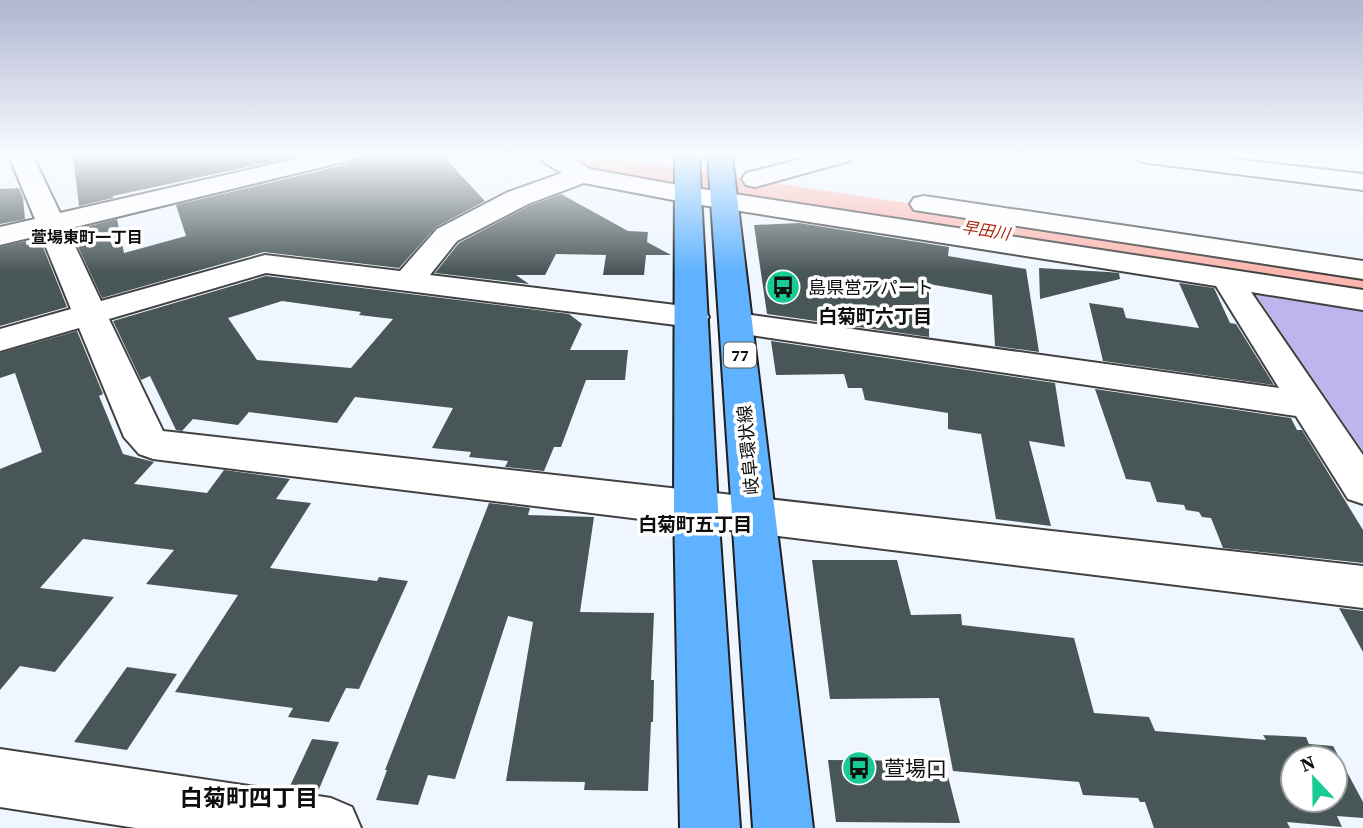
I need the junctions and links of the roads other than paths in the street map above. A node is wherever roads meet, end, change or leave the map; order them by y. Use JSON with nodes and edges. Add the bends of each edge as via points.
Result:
{"nodes":[{"id":1,"x":35,"y":195,"type":"edge"},
{"id":2,"x":174,"y":195,"type":"edge"},
{"id":3,"x":527,"y":195,"type":"edge"},
{"id":4,"x":704,"y":195,"type":"edge"},
{"id":5,"x":710,"y":195,"type":"edge"},
{"id":6,"x":795,"y":195,"type":"edge"},
{"id":7,"x":902,"y":201,"type":"dead end"},
{"id":8,"x":49,"y":224,"type":"junction"},
{"id":9,"x":0,"y":236,"type":"edge"},
{"id":10,"x":1363,"y":271,"type":"edge"},
{"id":11,"x":408,"y":281,"type":"junction"},
{"id":12,"x":1228,"y":281,"type":"junction"},
{"id":13,"x":1363,"y":300,"type":"edge"},
{"id":14,"x":91,"y":314,"type":"junction"},
{"id":15,"x":692,"y":317,"type":"junction"},
{"id":16,"x":737,"y":323,"type":"junction"},
{"id":17,"x":0,"y":340,"type":"edge"},
{"id":18,"x":1309,"y":405,"type":"junction"},
{"id":19,"x":1363,"y":488,"type":"edge"},
{"id":20,"x":696,"y":508,"type":"junction"},
{"id":21,"x":753,"y":515,"type":"junction"},
{"id":22,"x":1363,"y":587,"type":"edge"},
{"id":23,"x":0,"y":778,"type":"edge"},
{"id":24,"x":331,"y":828,"type":"edge"},
{"id":25,"x":710,"y":828,"type":"edge"},
{"id":26,"x":783,"y":828,"type":"edge"}],
"edges":[{"from":1,"to":8,"type":"street"},
{"from":2,"to":8,"type":"street"},
{"from":3,"to":11,"type":"street","via":[[447,235]]},
{"from":4,"to":15,"type":"main road"},
{"from":5,"to":16,"type":"main road","name":"岐阜環状線","number":"77"},
{"from":6,"to":12,"type":"street"},
{"from":7,"to":10,"type":"street"},
{"from":8,"to":9,"type":"street"},
{"from":8,"to":14,"type":"street"},
{"from":11,"to":14,"type":"street","via":[[265,264]]},
{"from":11,"to":15,"type":"street"},
{"from":12,"to":13,"type":"street"},
{"from":12,"to":18,"type":"street"},
{"from":14,"to":17,"type":"street"},
{"from":14,"to":20,"type":"street","via":[[145,437],[153,444]]},
{"from":15,"to":20,"type":"main road"},
{"from":16,"to":18,"type":"street"},
{"from":16,"to":21,"type":"main road","name":"岐阜環状線","number":"77"},
{"from":18,"to":19,"type":"street"},
{"from":20,"to":21,"type":"street"},
{"from":20,"to":25,"type":"main road"},
{"from":21,"to":22,"type":"street"},
{"from":21,"to":26,"type":"main road","name":"岐阜環状線","number":"77"},
{"from":23,"to":24,"type":"street"}]}
